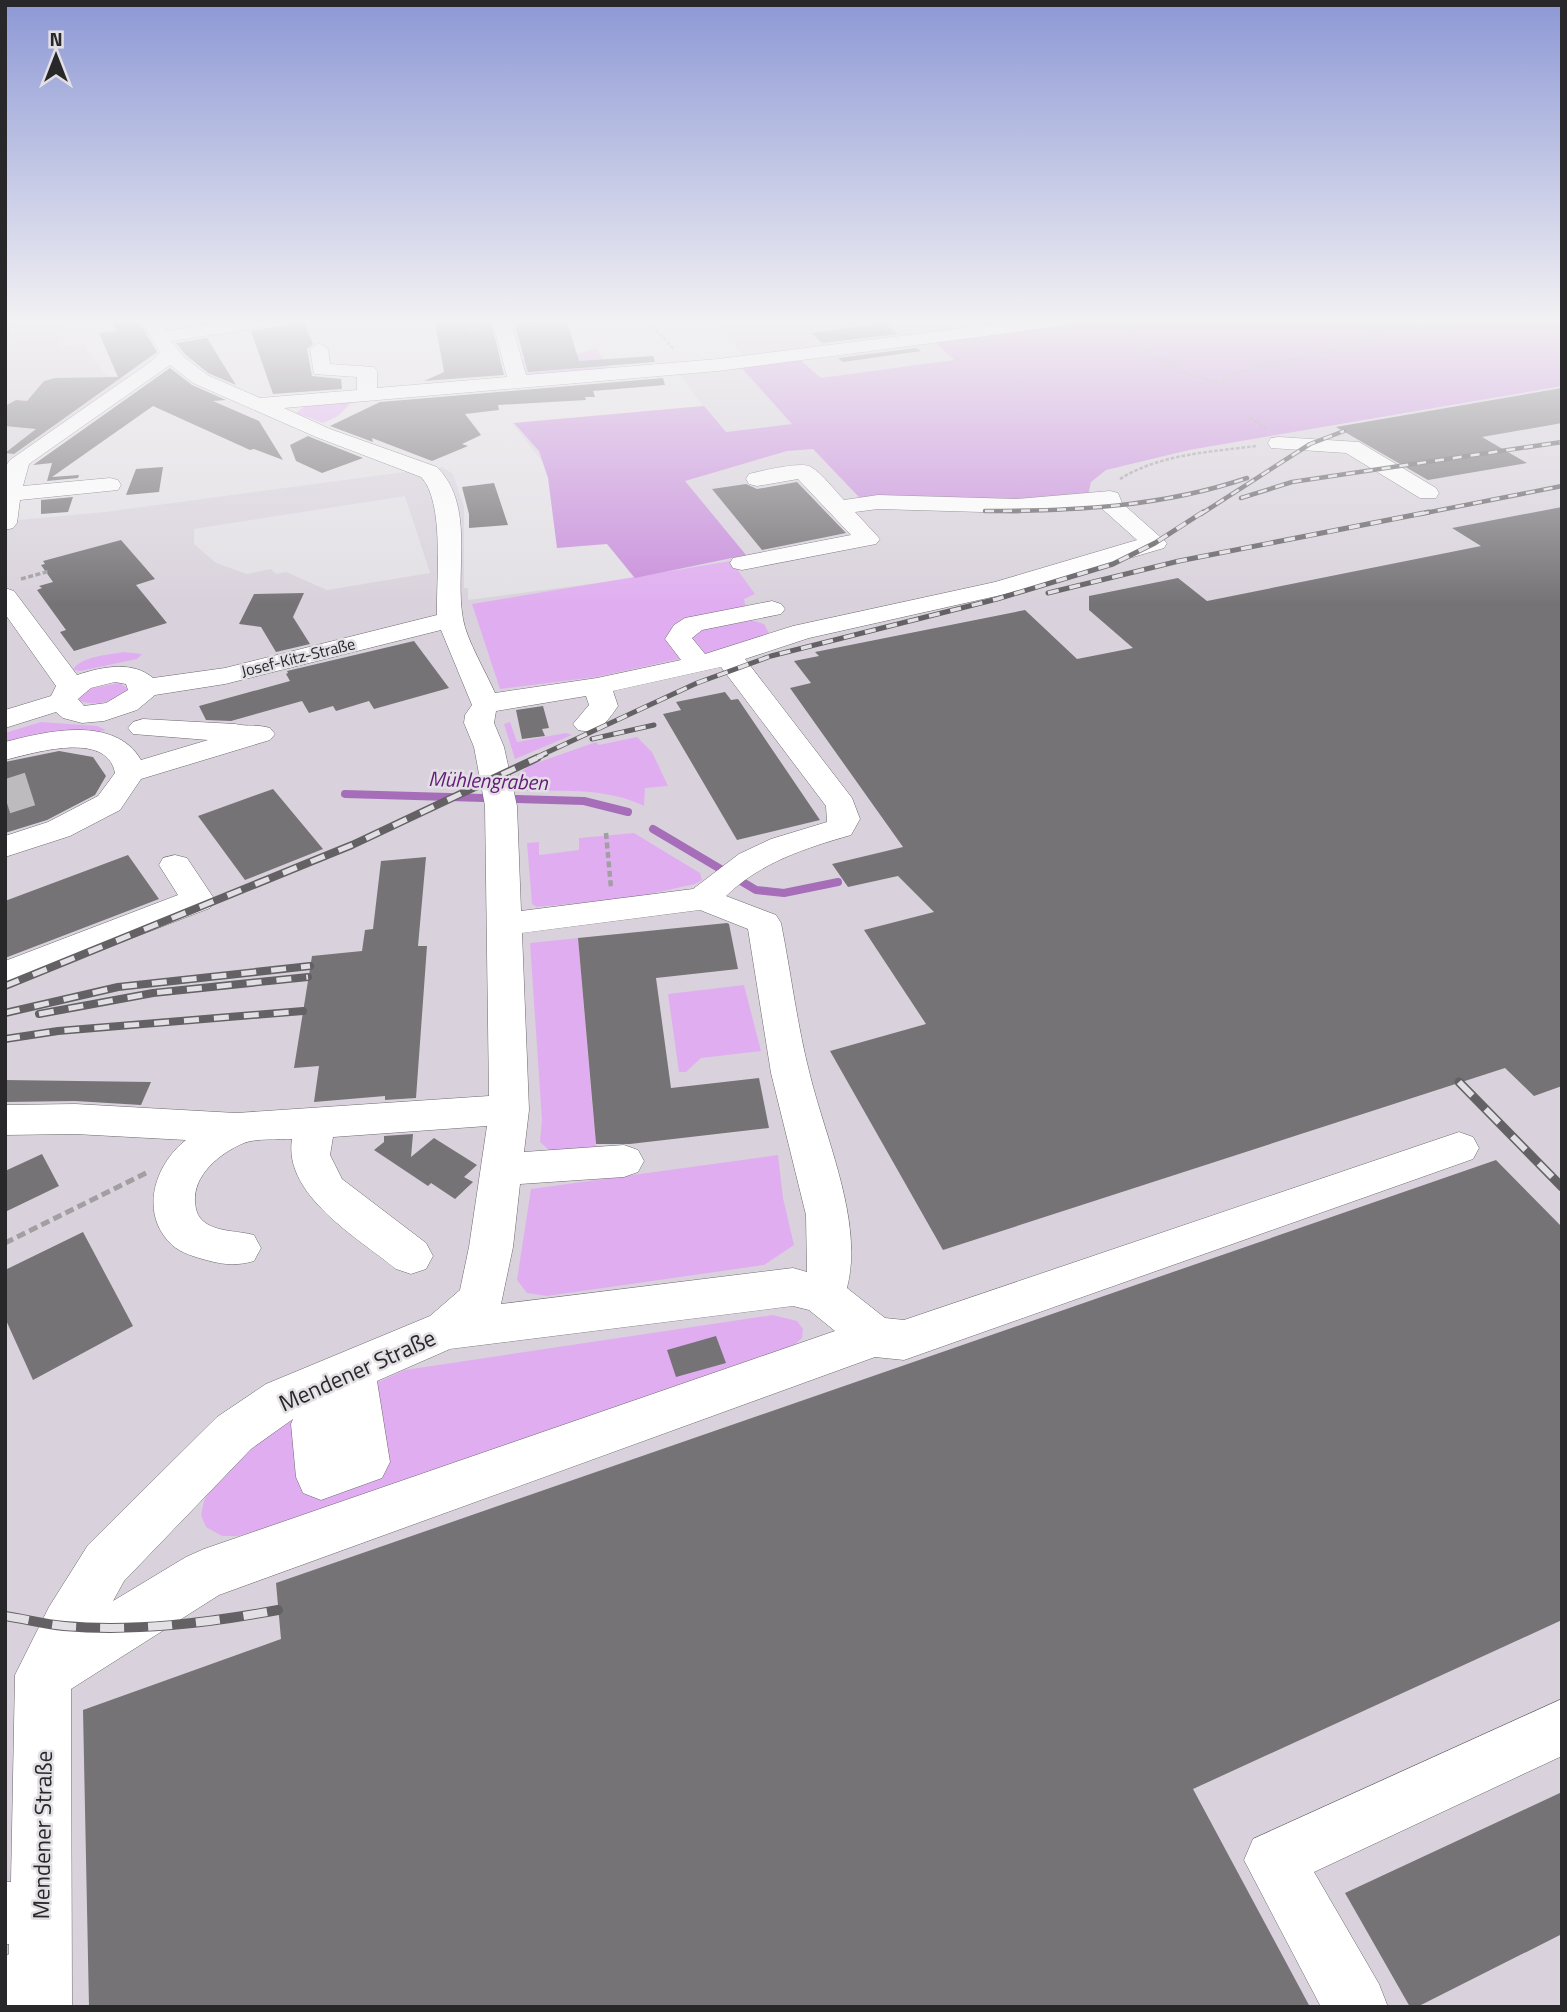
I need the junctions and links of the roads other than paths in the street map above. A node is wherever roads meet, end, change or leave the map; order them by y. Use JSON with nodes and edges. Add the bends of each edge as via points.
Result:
{"nodes":[{"id":1,"x":85,"y":416,"type":"edge"},
{"id":2,"x":283,"y":416,"type":"edge"},
{"id":3,"x":1279,"y":443,"type":"road end"},
{"id":4,"x":757,"y":479,"type":"dead end"},
{"id":5,"x":110,"y":485,"type":"dead end"},
{"id":6,"x":1428,"y":493,"type":"dead end"},
{"id":7,"x":12,"y":494,"type":"junction"},
{"id":8,"x":838,"y":508,"type":"junction"},
{"id":9,"x":5,"y":523,"type":"edge"},
{"id":10,"x":11,"y":588,"type":"edge"},
{"id":11,"x":772,"y":609,"type":"junction"},
{"id":12,"x":453,"y":627,"type":"junction"},
{"id":13,"x":792,"y":635,"type":"junction"},
{"id":14,"x":730,"y":657,"type":"junction"},
{"id":15,"x":699,"y":665,"type":"junction"},
{"id":16,"x":597,"y":686,"type":"junction"},
{"id":17,"x":144,"y":688,"type":"junction"},
{"id":18,"x":68,"y":694,"type":"junction"},
{"id":19,"x":486,"y":705,"type":"junction"},
{"id":20,"x":121,"y":708,"type":"junction"},
{"id":21,"x":5,"y":719,"type":"edge"},
{"id":22,"x":588,"y":724,"type":"dead end"},
{"id":23,"x":143,"y":728,"type":"junction"},
{"id":24,"x":111,"y":746,"type":"junction"},
{"id":25,"x":5,"y":751,"type":"edge"},
{"id":26,"x":130,"y":773,"type":"junction"},
{"id":27,"x":5,"y":848,"type":"edge"},
{"id":28,"x":175,"y":865,"type":"dead end"},
{"id":29,"x":708,"y":894,"type":"junction"},
{"id":30,"x":504,"y":924,"type":"junction"},
{"id":31,"x":5,"y":975,"type":"edge"},
{"id":32,"x":509,"y":1110,"type":"junction"},
{"id":33,"x":5,"y":1120,"type":"edge"},
{"id":34,"x":315,"y":1122,"type":"junction"},
{"id":35,"x":236,"y":1128,"type":"junction"},
{"id":36,"x":1459,"y":1148,"type":"dead end"},
{"id":37,"x":624,"y":1161,"type":"dead end"},
{"id":38,"x":502,"y":1167,"type":"junction"},
{"id":39,"x":239,"y":1248,"type":"dead end"},
{"id":40,"x":411,"y":1256,"type":"dead end"},
{"id":41,"x":823,"y":1295,"type":"junction"},
{"id":42,"x":446,"y":1331,"type":"junction"},
{"id":43,"x":875,"y":1337,"type":"junction"},
{"id":44,"x":43,"y":1675,"type":"junction"},
{"id":45,"x":1562,"y":1727,"type":"edge"},
{"id":46,"x":26,"y":1960,"type":"edge"},
{"id":47,"x":1356,"y":2007,"type":"edge"}],
"edges":[{"from":1,"to":7,"type":"street","via":[[21,460],[14,471]]},
{"from":2,"to":12,"type":"street","via":[[419,467],[436,479],[447,507]]},
{"from":3,"to":6,"type":"street","via":[[1351,447]]},
{"from":4,"to":8,"type":"street","via":[[803,471]]},
{"from":5,"to":7,"type":"street"},
{"from":7,"to":9,"type":"street"},
{"from":8,"to":11,"type":"street","via":[[868,539],[738,557]]},
{"from":8,"to":13,"type":"street","via":[[878,502],[1017,506],[1110,498],[1110,505],[1155,543],[1001,588]]},
{"from":10,"to":18,"type":"street"},
{"from":11,"to":13,"type":"street"},
{"from":11,"to":15,"type":"street","via":[[694,624],[683,631],[678,639]]},
{"from":12,"to":17,"type":"street","name":"Josef-Kitz-Straße","via":[[225,676]]},
{"from":12,"to":19,"type":"street","name":"Mendener Straße"},
{"from":13,"to":14,"type":"street"},
{"from":14,"to":15,"type":"street"},
{"from":14,"to":29,"type":"street","via":[[841,805],[844,819],[840,828],[745,863]]},
{"from":15,"to":16,"type":"street"},
{"from":16,"to":19,"type":"street"},
{"from":16,"to":22,"type":"street","via":[[604,706]]},
{"from":17,"to":18,"type":"street","via":[[135,677],[115,674],[92,678]]},
{"from":17,"to":20,"type":"street","via":[[137,699]]},
{"from":18,"to":20,"type":"street","via":[[66,707],[83,713]]},
{"from":18,"to":21,"type":"street"},
{"from":19,"to":30,"type":"street","name":"Mendener Straße","via":[[479,723],[500,798]]},
{"from":20,"to":23,"type":"street"},
{"from":23,"to":24,"type":"street"},
{"from":23,"to":26,"type":"street","via":[[260,734]]},
{"from":24,"to":25,"type":"street","via":[[65,738]]},
{"from":24,"to":26,"type":"street","via":[[124,755]]},
{"from":26,"to":27,"type":"street","via":[[109,803],[59,829]]},
{"from":28,"to":31,"type":"street","via":[[198,900]]},
{"from":29,"to":30,"type":"street"},
{"from":29,"to":41,"type":"street","via":[[764,923],[790,1073],[827,1215],[831,1266]]},
{"from":30,"to":32,"type":"street","name":"Mendener Straße"},
{"from":32,"to":34,"type":"street"},
{"from":32,"to":38,"type":"street","name":"Mendener Straße"},
{"from":33,"to":35,"type":"street"},
{"from":34,"to":35,"type":"street"},
{"from":34,"to":40,"type":"street","via":[[310,1155],[327,1190]]},
{"from":35,"to":39,"type":"street","via":[[187,1163],[173,1187],[174,1216],[181,1229],[213,1245]]},
{"from":36,"to":43,"type":"street","via":[[904,1340]]},
{"from":37,"to":38,"type":"street"},
{"from":38,"to":42,"type":"street","name":"Mendener Straße","via":[[480,1300]]},
{"from":41,"to":42,"type":"street","via":[[793,1287]]},
{"from":41,"to":43,"type":"street"},
{"from":42,"to":44,"type":"street","name":"Mendener Straße","via":[[355,1389],[283,1399],[234,1433],[106,1563]]},
{"from":43,"to":44,"type":"street","via":[[204,1575]]},
{"from":44,"to":46,"type":"street","name":"Mendener Straße"},
{"from":45,"to":47,"type":"street","via":[[1274,1860]]}]}
